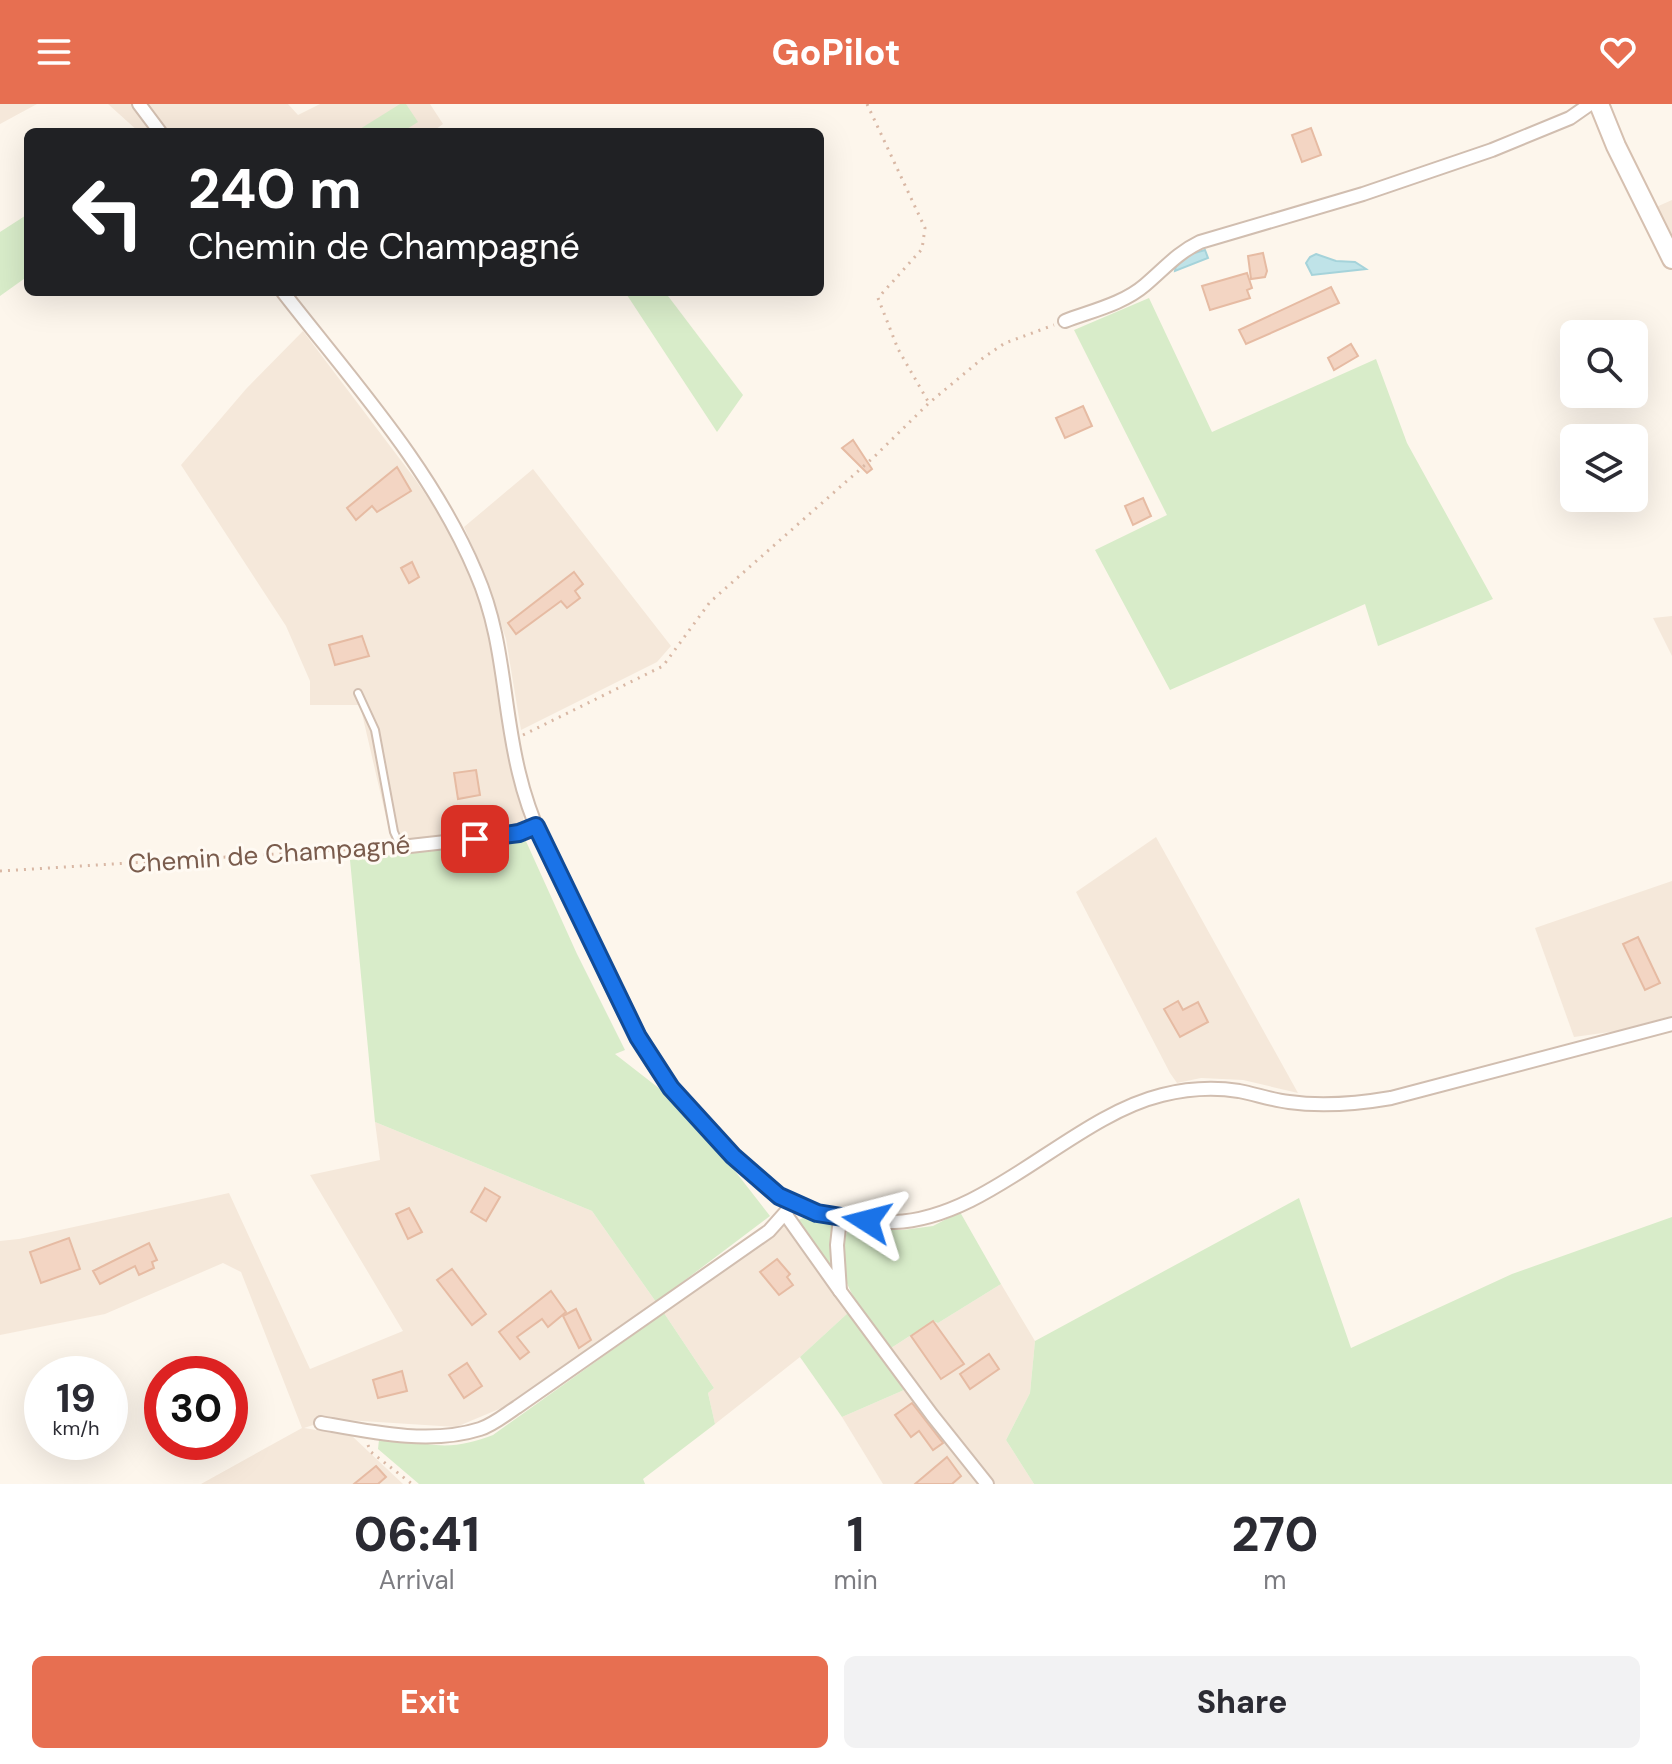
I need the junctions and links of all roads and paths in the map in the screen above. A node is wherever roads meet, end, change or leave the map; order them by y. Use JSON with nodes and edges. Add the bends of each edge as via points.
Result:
{"nodes":[{"id":1,"x":139,"y":104,"type":"edge"},
{"id":2,"x":867,"y":104,"type":"edge"},
{"id":3,"x":1590,"y":104,"type":"edge"},
{"id":4,"x":1599,"y":104,"type":"edge"},
{"id":5,"x":157,"y":128,"type":"edge"},
{"id":6,"x":1672,"y":259,"type":"edge"},
{"id":7,"x":286,"y":296,"type":"edge"},
{"id":8,"x":1065,"y":321,"type":"joint"},
{"id":9,"x":929,"y":403,"type":"junction"},
{"id":10,"x":358,"y":693,"type":"dead end"},
{"id":11,"x":513,"y":742,"type":"junction"},
{"id":12,"x":536,"y":826,"type":"junction"},
{"id":13,"x":401,"y":847,"type":"junction"},
{"id":14,"x":0,"y":871,"type":"edge"},
{"id":15,"x":1672,"y":1024,"type":"edge"},
{"id":16,"x":790,"y":1210,"type":"junction"},
{"id":17,"x":840,"y":1218,"type":"junction"},
{"id":18,"x":840,"y":1291,"type":"junction"},
{"id":19,"x":321,"y":1423,"type":"dead end"},
{"id":20,"x":361,"y":1430,"type":"junction"},
{"id":21,"x":412,"y":1484,"type":"edge"},
{"id":22,"x":987,"y":1484,"type":"edge"}],
"edges":[{"from":1,"to":5,"type":"street"},
{"from":2,"to":9,"type":"path","via":[[925,228],[922,249],[878,298],[898,349]]},
{"from":3,"to":8,"type":"street","via":[[1570,118],[1492,150],[1200,242],[1182,251],[1144,287]]},
{"from":4,"to":6,"type":"street"},
{"from":7,"to":11,"type":"street","via":[[404,447],[460,536],[493,617]]},
{"from":8,"to":9,"type":"path","via":[[1005,343]]},
{"from":9,"to":11,"type":"path","via":[[710,602],[663,666]]},
{"from":10,"to":13,"type":"lane","via":[[375,730]]},
{"from":11,"to":12,"type":"street"},
{"from":12,"to":13,"type":"street","name":"Chemin de Champagné","via":[[499,836]]},
{"from":12,"to":16,"type":"street","via":[[658,1071],[733,1156]]},
{"from":13,"to":14,"type":"path","name":"Chemin de Champagné"},
{"from":15,"to":17,"type":"street","via":[[1358,1103],[1288,1102],[1239,1091],[1162,1095],[1120,1111],[941,1213],[895,1222]]},
{"from":16,"to":17,"type":"street"},
{"from":16,"to":18,"type":"street"},
{"from":16,"to":20,"type":"street","via":[[769,1231],[482,1428],[437,1436]]},
{"from":17,"to":18,"type":"street"},
{"from":18,"to":22,"type":"street"},
{"from":19,"to":20,"type":"street"},
{"from":20,"to":21,"type":"path","via":[[371,1452]]}]}
